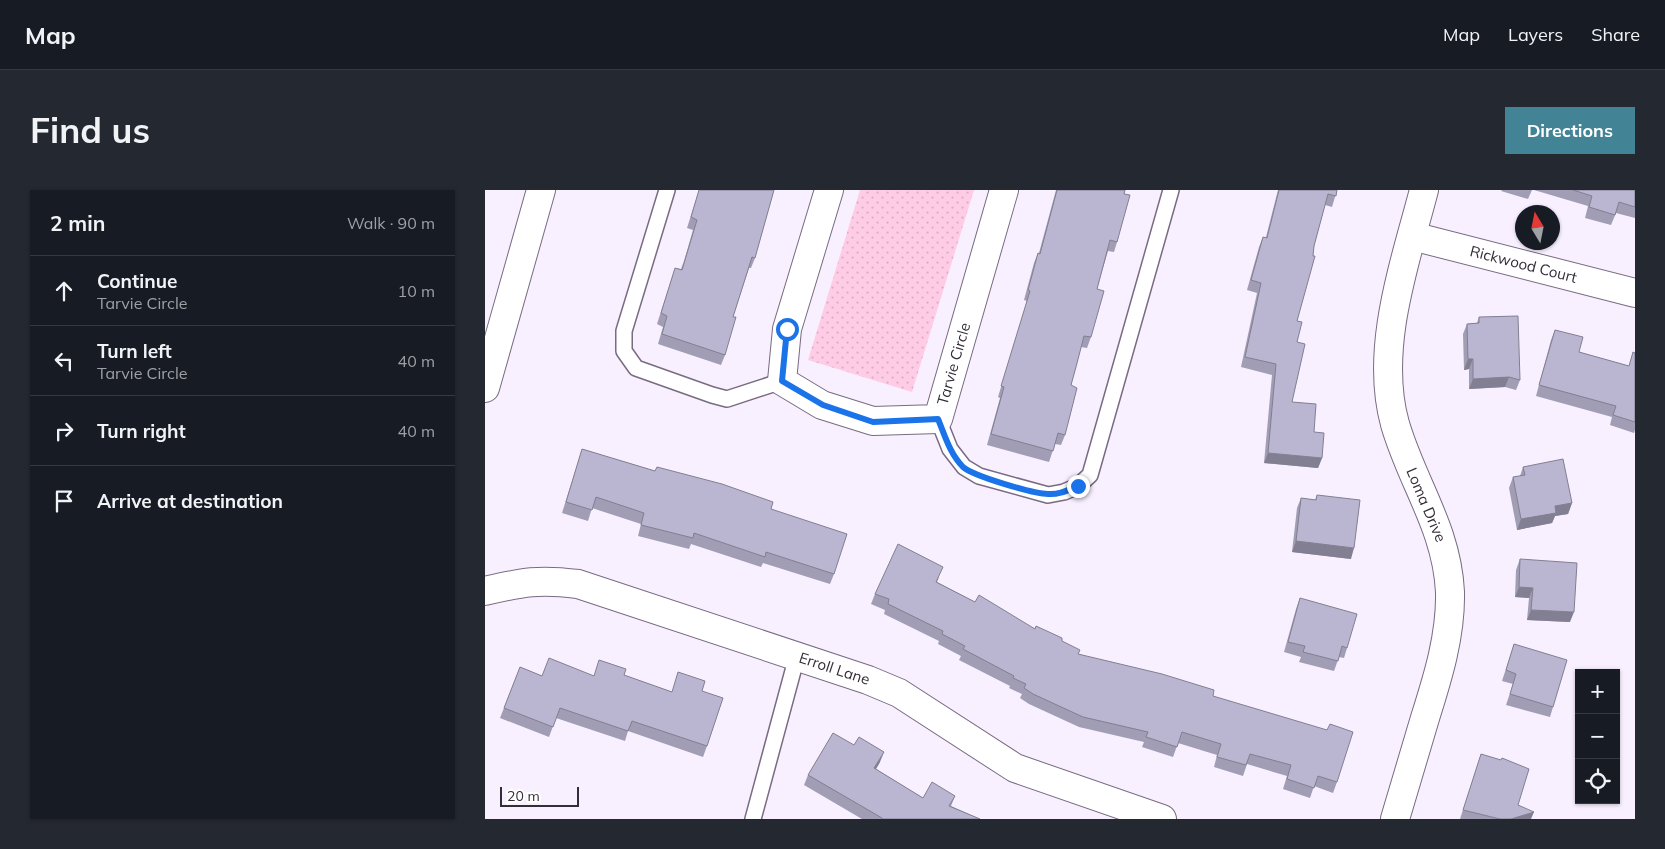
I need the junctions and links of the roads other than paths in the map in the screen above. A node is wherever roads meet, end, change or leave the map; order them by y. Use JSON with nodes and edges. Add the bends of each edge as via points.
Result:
{"nodes":[{"id":1,"x":541,"y":190,"type":"edge"},
{"id":2,"x":667,"y":190,"type":"edge"},
{"id":3,"x":829,"y":190,"type":"edge"},
{"id":4,"x":1004,"y":190,"type":"edge"},
{"id":5,"x":1171,"y":190,"type":"edge"},
{"id":6,"x":1424,"y":190,"type":"edge"},
{"id":7,"x":1412,"y":236,"type":"junction"},
{"id":8,"x":1635,"y":293,"type":"edge"},
{"id":9,"x":782,"y":381,"type":"junction"},
{"id":10,"x":485,"y":388,"type":"edge"},
{"id":11,"x":938,"y":419,"type":"junction"},
{"id":12,"x":485,"y":591,"type":"edge"},
{"id":13,"x":797,"y":656,"type":"junction"},
{"id":14,"x":753,"y":819,"type":"edge"},
{"id":15,"x":1162,"y":819,"type":"edge"},
{"id":16,"x":1395,"y":819,"type":"edge"}],
"edges":[{"from":1,"to":10,"type":"street"},
{"from":2,"to":9,"type":"lane","via":[[623,331],[624,351],[635,368],[727,399]]},
{"from":3,"to":9,"type":"street","via":[[787,329]]},
{"from":4,"to":11,"type":"street","name":"Tarvie Circle"},
{"from":5,"to":11,"type":"lane","via":[[1091,474],[1078,486],[1048,494],[979,476],[964,467],[950,449]]},
{"from":6,"to":7,"type":"street","name":"Loma Drive"},
{"from":7,"to":8,"type":"street","name":"Rickwood Court"},
{"from":7,"to":16,"type":"street","name":"Loma Drive","via":[[1391,332],[1388,382],[1395,422],[1408,461],[1445,548],[1450,593],[1443,658]]},
{"from":9,"to":11,"type":"street","name":"Tarvie Circle","via":[[823,405],[873,422]]},
{"from":12,"to":13,"type":"street","name":"Erroll Lane","via":[[528,581],[578,584]]},
{"from":13,"to":14,"type":"lane"},
{"from":13,"to":15,"type":"street","name":"Erroll Lane","via":[[899,693],[1015,768]]}]}
